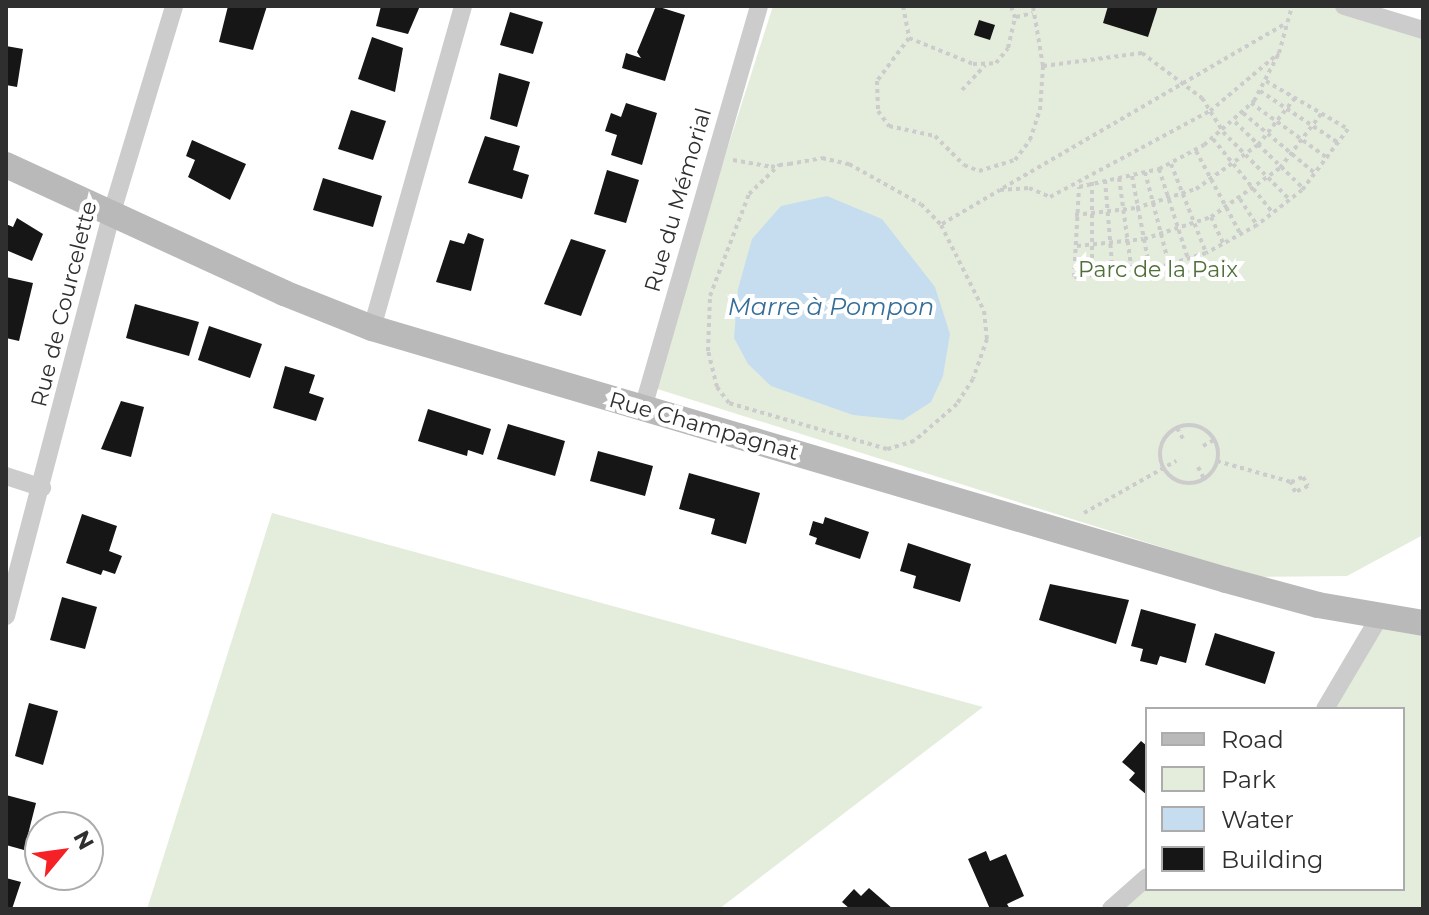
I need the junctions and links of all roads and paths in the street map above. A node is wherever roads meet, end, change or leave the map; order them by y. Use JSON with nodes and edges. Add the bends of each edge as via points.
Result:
{"nodes":[{"id":1,"x":174,"y":6,"type":"edge"},
{"id":2,"x":463,"y":6,"type":"edge"},
{"id":3,"x":759,"y":6,"type":"edge"},
{"id":4,"x":903,"y":6,"type":"edge"},
{"id":5,"x":1011,"y":6,"type":"edge"},
{"id":6,"x":1292,"y":6,"type":"edge"},
{"id":7,"x":1344,"y":6,"type":"edge"},
{"id":8,"x":1033,"y":9,"type":"edge"},
{"id":9,"x":1015,"y":18,"type":"junction"},
{"id":10,"x":1288,"y":22,"type":"junction"},
{"id":11,"x":1423,"y":30,"type":"edge"},
{"id":12,"x":909,"y":38,"type":"junction"},
{"id":13,"x":1279,"y":53,"type":"junction"},
{"id":14,"x":987,"y":63,"type":"junction"},
{"id":15,"x":1043,"y":66,"type":"junction"},
{"id":16,"x":1266,"y":81,"type":"junction"},
{"id":17,"x":1183,"y":84,"type":"junction"},
{"id":18,"x":962,"y":90,"type":"dead end"},
{"id":19,"x":1260,"y":91,"type":"junction"},
{"id":20,"x":1295,"y":98,"type":"junction"},
{"id":21,"x":1251,"y":103,"type":"junction"},
{"id":22,"x":1288,"y":109,"type":"junction"},
{"id":23,"x":1210,"y":111,"type":"junction"},
{"id":24,"x":1243,"y":113,"type":"junction"},
{"id":25,"x":1321,"y":113,"type":"junction"},
{"id":26,"x":1235,"y":122,"type":"junction"},
{"id":27,"x":1278,"y":122,"type":"junction"},
{"id":28,"x":1314,"y":127,"type":"junction"},
{"id":29,"x":1223,"y":132,"type":"junction"},
{"id":30,"x":1268,"y":134,"type":"junction"},
{"id":31,"x":1213,"y":139,"type":"junction"},
{"id":32,"x":1304,"y":141,"type":"junction"},
{"id":33,"x":1340,"y":144,"type":"junction"},
{"id":34,"x":1259,"y":145,"type":"junction"},
{"id":35,"x":1196,"y":151,"type":"junction"},
{"id":36,"x":1292,"y":154,"type":"junction"},
{"id":37,"x":1246,"y":155,"type":"junction"},
{"id":38,"x":715,"y":157,"type":"junction"},
{"id":39,"x":1329,"y":159,"type":"junction"},
{"id":40,"x":1171,"y":164,"type":"junction"},
{"id":41,"x":6,"y":165,"type":"edge"},
{"id":42,"x":779,"y":165,"type":"junction"},
{"id":43,"x":1234,"y":165,"type":"junction"},
{"id":44,"x":1281,"y":167,"type":"junction"},
{"id":45,"x":1159,"y":169,"type":"junction"},
{"id":46,"x":1145,"y":172,"type":"junction"},
{"id":47,"x":1316,"y":174,"type":"junction"},
{"id":48,"x":1132,"y":176,"type":"junction"},
{"id":49,"x":1119,"y":178,"type":"junction"},
{"id":50,"x":1268,"y":178,"type":"junction"},
{"id":51,"x":1105,"y":180,"type":"junction"},
{"id":52,"x":1211,"y":180,"type":"junction"},
{"id":53,"x":1092,"y":182,"type":"junction"},
{"id":54,"x":1254,"y":189,"type":"junction"},
{"id":55,"x":1304,"y":189,"type":"junction"},
{"id":56,"x":1000,"y":190,"type":"junction"},
{"id":57,"x":1183,"y":195,"type":"junction"},
{"id":58,"x":1240,"y":199,"type":"junction"},
{"id":59,"x":1169,"y":200,"type":"junction"},
{"id":60,"x":1290,"y":200,"type":"junction"},
{"id":61,"x":1153,"y":204,"type":"junction"},
{"id":62,"x":1138,"y":208,"type":"junction"},
{"id":63,"x":1226,"y":208,"type":"junction"},
{"id":64,"x":1123,"y":211,"type":"junction"},
{"id":65,"x":112,"y":212,"type":"junction"},
{"id":66,"x":1108,"y":213,"type":"junction"},
{"id":67,"x":1273,"y":213,"type":"junction"},
{"id":68,"x":1076,"y":215,"type":"junction"},
{"id":69,"x":1092,"y":215,"type":"junction"},
{"id":70,"x":1211,"y":217,"type":"junction"},
{"id":71,"x":1194,"y":224,"type":"junction"},
{"id":72,"x":941,"y":225,"type":"junction"},
{"id":73,"x":1257,"y":225,"type":"junction"},
{"id":74,"x":1179,"y":230,"type":"junction"},
{"id":75,"x":1161,"y":235,"type":"junction"},
{"id":76,"x":1241,"y":235,"type":"junction"},
{"id":77,"x":1144,"y":239,"type":"junction"},
{"id":78,"x":1128,"y":242,"type":"junction"},
{"id":79,"x":1110,"y":244,"type":"junction"},
{"id":80,"x":1224,"y":245,"type":"junction"},
{"id":81,"x":1075,"y":246,"type":"junction"},
{"id":82,"x":1092,"y":246,"type":"junction"},
{"id":83,"x":1206,"y":253,"type":"junction"},
{"id":84,"x":1188,"y":259,"type":"junction"},
{"id":85,"x":1169,"y":265,"type":"junction"},
{"id":86,"x":1150,"y":270,"type":"junction"},
{"id":87,"x":1132,"y":273,"type":"junction"},
{"id":88,"x":1113,"y":276,"type":"junction"},
{"id":89,"x":1092,"y":278,"type":"junction"},
{"id":90,"x":372,"y":328,"type":"junction"},
{"id":91,"x":643,"y":408,"type":"junction"},
{"id":92,"x":1177,"y":428,"type":"junction"},
{"id":93,"x":1183,"y":439,"type":"dead end"},
{"id":94,"x":1214,"y":440,"type":"junction"},
{"id":95,"x":1203,"y":446,"type":"dead end"},
{"id":96,"x":1176,"y":461,"type":"dead end"},
{"id":97,"x":1217,"y":461,"type":"junction"},
{"id":98,"x":1198,"y":467,"type":"dead end"},
{"id":99,"x":1164,"y":468,"type":"junction"},
{"id":100,"x":6,"y":476,"type":"edge"},
{"id":101,"x":1204,"y":479,"type":"junction"},
{"id":102,"x":1291,"y":482,"type":"junction"},
{"id":103,"x":42,"y":488,"type":"junction"},
{"id":104,"x":1056,"y":529,"type":"junction"},
{"id":105,"x":6,"y":616,"type":"edge"},
{"id":106,"x":1380,"y":616,"type":"junction"},
{"id":107,"x":1423,"y":623,"type":"edge"},
{"id":108,"x":1326,"y":707,"type":"edge"},
{"id":109,"x":1145,"y":879,"type":"edge"},
{"id":110,"x":1111,"y":909,"type":"edge"}],
"edges":[{"from":1,"to":65,"type":"street","name":"Rue de Courcelette"},
{"from":2,"to":90,"type":"street"},
{"from":3,"to":38,"type":"street","name":"Rue du Mémorial"},
{"from":4,"to":12,"type":"path"},
{"from":5,"to":9,"type":"path"},
{"from":6,"to":10,"type":"path"},
{"from":7,"to":11,"type":"street"},
{"from":8,"to":9,"type":"path"},
{"from":8,"to":15,"type":"path"},
{"from":9,"to":14,"type":"path","via":[[1008,48],[996,63]]},
{"from":10,"to":13,"type":"path"},
{"from":10,"to":17,"type":"path"},
{"from":12,"to":14,"type":"path","via":[[973,64]]},
{"from":12,"to":15,"type":"path","via":[[877,81],[878,111],[889,126],[935,136],[964,165],[979,171],[1015,160],[1030,140],[1040,110]]},
{"from":13,"to":16,"type":"path"},
{"from":13,"to":23,"type":"path"},
{"from":14,"to":18,"type":"path"},
{"from":15,"to":17,"type":"path","via":[[1142,53]]},
{"from":16,"to":19,"type":"path"},
{"from":16,"to":20,"type":"path"},
{"from":17,"to":23,"type":"path"},
{"from":17,"to":56,"type":"path"},
{"from":19,"to":21,"type":"path"},
{"from":19,"to":22,"type":"path"},
{"from":20,"to":22,"type":"path"},
{"from":20,"to":25,"type":"path"},
{"from":21,"to":24,"type":"path"},
{"from":21,"to":27,"type":"path"},
{"from":22,"to":27,"type":"path"},
{"from":22,"to":28,"type":"path"},
{"from":23,"to":29,"type":"path"},
{"from":23,"to":56,"type":"path","via":[[1050,197],[1029,188]]},
{"from":24,"to":26,"type":"path"},
{"from":24,"to":30,"type":"path"},
{"from":25,"to":28,"type":"path"},
{"from":25,"to":33,"type":"path","via":[[1348,129]]},
{"from":26,"to":29,"type":"path"},
{"from":26,"to":34,"type":"path"},
{"from":27,"to":30,"type":"path"},
{"from":27,"to":32,"type":"path"},
{"from":28,"to":32,"type":"path"},
{"from":28,"to":33,"type":"path"},
{"from":29,"to":31,"type":"path"},
{"from":29,"to":37,"type":"path"},
{"from":30,"to":34,"type":"path"},
{"from":30,"to":36,"type":"path"},
{"from":31,"to":35,"type":"path"},
{"from":31,"to":43,"type":"path"},
{"from":32,"to":36,"type":"path"},
{"from":32,"to":39,"type":"path"},
{"from":33,"to":39,"type":"path"},
{"from":34,"to":37,"type":"path"},
{"from":34,"to":44,"type":"path"},
{"from":35,"to":40,"type":"path"},
{"from":35,"to":52,"type":"path"},
{"from":36,"to":44,"type":"path"},
{"from":36,"to":47,"type":"path"},
{"from":37,"to":43,"type":"path"},
{"from":37,"to":50,"type":"path"},
{"from":38,"to":42,"type":"path"},
{"from":38,"to":91,"type":"street","name":"Rue du Mémorial"},
{"from":39,"to":47,"type":"path"},
{"from":40,"to":45,"type":"path"},
{"from":40,"to":57,"type":"path"},
{"from":41,"to":65,"type":"street","name":"Rue Champagnat"},
{"from":42,"to":72,"type":"path","via":[[822,158],[849,164],[921,204]]},
{"from":42,"to":72,"type":"path","via":[[749,194],[710,296],[708,351],[717,387],[729,403],[887,449],[914,441],[957,404],[973,379],[987,339],[984,311]]},
{"from":43,"to":52,"type":"path"},
{"from":43,"to":54,"type":"path"},
{"from":44,"to":50,"type":"path"},
{"from":44,"to":55,"type":"path"},
{"from":45,"to":46,"type":"path"},
{"from":45,"to":59,"type":"path"},
{"from":46,"to":48,"type":"path"},
{"from":46,"to":61,"type":"path"},
{"from":47,"to":55,"type":"path"},
{"from":48,"to":49,"type":"path"},
{"from":48,"to":62,"type":"path"},
{"from":49,"to":51,"type":"path"},
{"from":49,"to":64,"type":"path"},
{"from":50,"to":54,"type":"path"},
{"from":50,"to":60,"type":"path"},
{"from":51,"to":53,"type":"path"},
{"from":51,"to":66,"type":"path"},
{"from":52,"to":57,"type":"path"},
{"from":52,"to":63,"type":"path"},
{"from":53,"to":68,"type":"path","via":[[1079,187]]},
{"from":53,"to":69,"type":"path"},
{"from":54,"to":58,"type":"path"},
{"from":54,"to":67,"type":"path"},
{"from":55,"to":60,"type":"path"},
{"from":56,"to":72,"type":"path"},
{"from":57,"to":59,"type":"path"},
{"from":57,"to":71,"type":"path"},
{"from":58,"to":63,"type":"path"},
{"from":58,"to":73,"type":"path"},
{"from":59,"to":61,"type":"path"},
{"from":59,"to":74,"type":"path"},
{"from":60,"to":67,"type":"path"},
{"from":61,"to":62,"type":"path"},
{"from":61,"to":75,"type":"path"},
{"from":62,"to":64,"type":"path"},
{"from":62,"to":77,"type":"path"},
{"from":63,"to":70,"type":"path"},
{"from":63,"to":76,"type":"path"},
{"from":64,"to":66,"type":"path"},
{"from":64,"to":78,"type":"path"},
{"from":65,"to":90,"type":"street","name":"Rue Champagnat"},
{"from":65,"to":103,"type":"street","name":"Rue de Courcelette"},
{"from":66,"to":69,"type":"path"},
{"from":66,"to":79,"type":"path"},
{"from":67,"to":73,"type":"path"},
{"from":68,"to":69,"type":"path"},
{"from":68,"to":81,"type":"path"},
{"from":69,"to":82,"type":"path"},
{"from":70,"to":71,"type":"path"},
{"from":70,"to":80,"type":"path"},
{"from":71,"to":74,"type":"path"},
{"from":71,"to":83,"type":"path"},
{"from":73,"to":76,"type":"path"},
{"from":74,"to":75,"type":"path"},
{"from":74,"to":84,"type":"path"},
{"from":75,"to":77,"type":"path"},
{"from":75,"to":85,"type":"path"},
{"from":76,"to":80,"type":"path"},
{"from":77,"to":78,"type":"path"},
{"from":77,"to":86,"type":"path"},
{"from":78,"to":79,"type":"path"},
{"from":78,"to":87,"type":"path"},
{"from":79,"to":82,"type":"path"},
{"from":79,"to":88,"type":"path"},
{"from":80,"to":83,"type":"path"},
{"from":81,"to":82,"type":"path"},
{"from":81,"to":89,"type":"path","via":[[1074,277]]},
{"from":82,"to":89,"type":"path"},
{"from":83,"to":84,"type":"path"},
{"from":84,"to":85,"type":"path"},
{"from":85,"to":86,"type":"path"},
{"from":86,"to":87,"type":"path"},
{"from":87,"to":88,"type":"path"},
{"from":88,"to":89,"type":"path"},
{"from":90,"to":91,"type":"street","name":"Rue Champagnat"},
{"from":91,"to":104,"type":"street","name":"Rue Champagnat"},
{"from":92,"to":93,"type":"path"},
{"from":92,"to":94,"type":"path","via":[[1198,426]]},
{"from":92,"to":99,"type":"path","via":[[1160,448]]},
{"from":94,"to":95,"type":"path"},
{"from":94,"to":97,"type":"path"},
{"from":96,"to":99,"type":"path"},
{"from":97,"to":101,"type":"path"},
{"from":97,"to":102,"type":"path"},
{"from":98,"to":101,"type":"path"},
{"from":99,"to":101,"type":"path","via":[[1187,483]]},
{"from":99,"to":104,"type":"path"},
{"from":100,"to":103,"type":"street"},
{"from":102,"to":102,"type":"path","via":[[1303,477],[1308,486],[1295,492]]},
{"from":103,"to":105,"type":"street","name":"Rue de Courcelette"},
{"from":104,"to":106,"type":"street","name":"Rue Champagnat","via":[[1264,590]]},
{"from":106,"to":107,"type":"street","name":"Rue Champagnat"},
{"from":106,"to":108,"type":"street"},
{"from":109,"to":110,"type":"street"}]}
